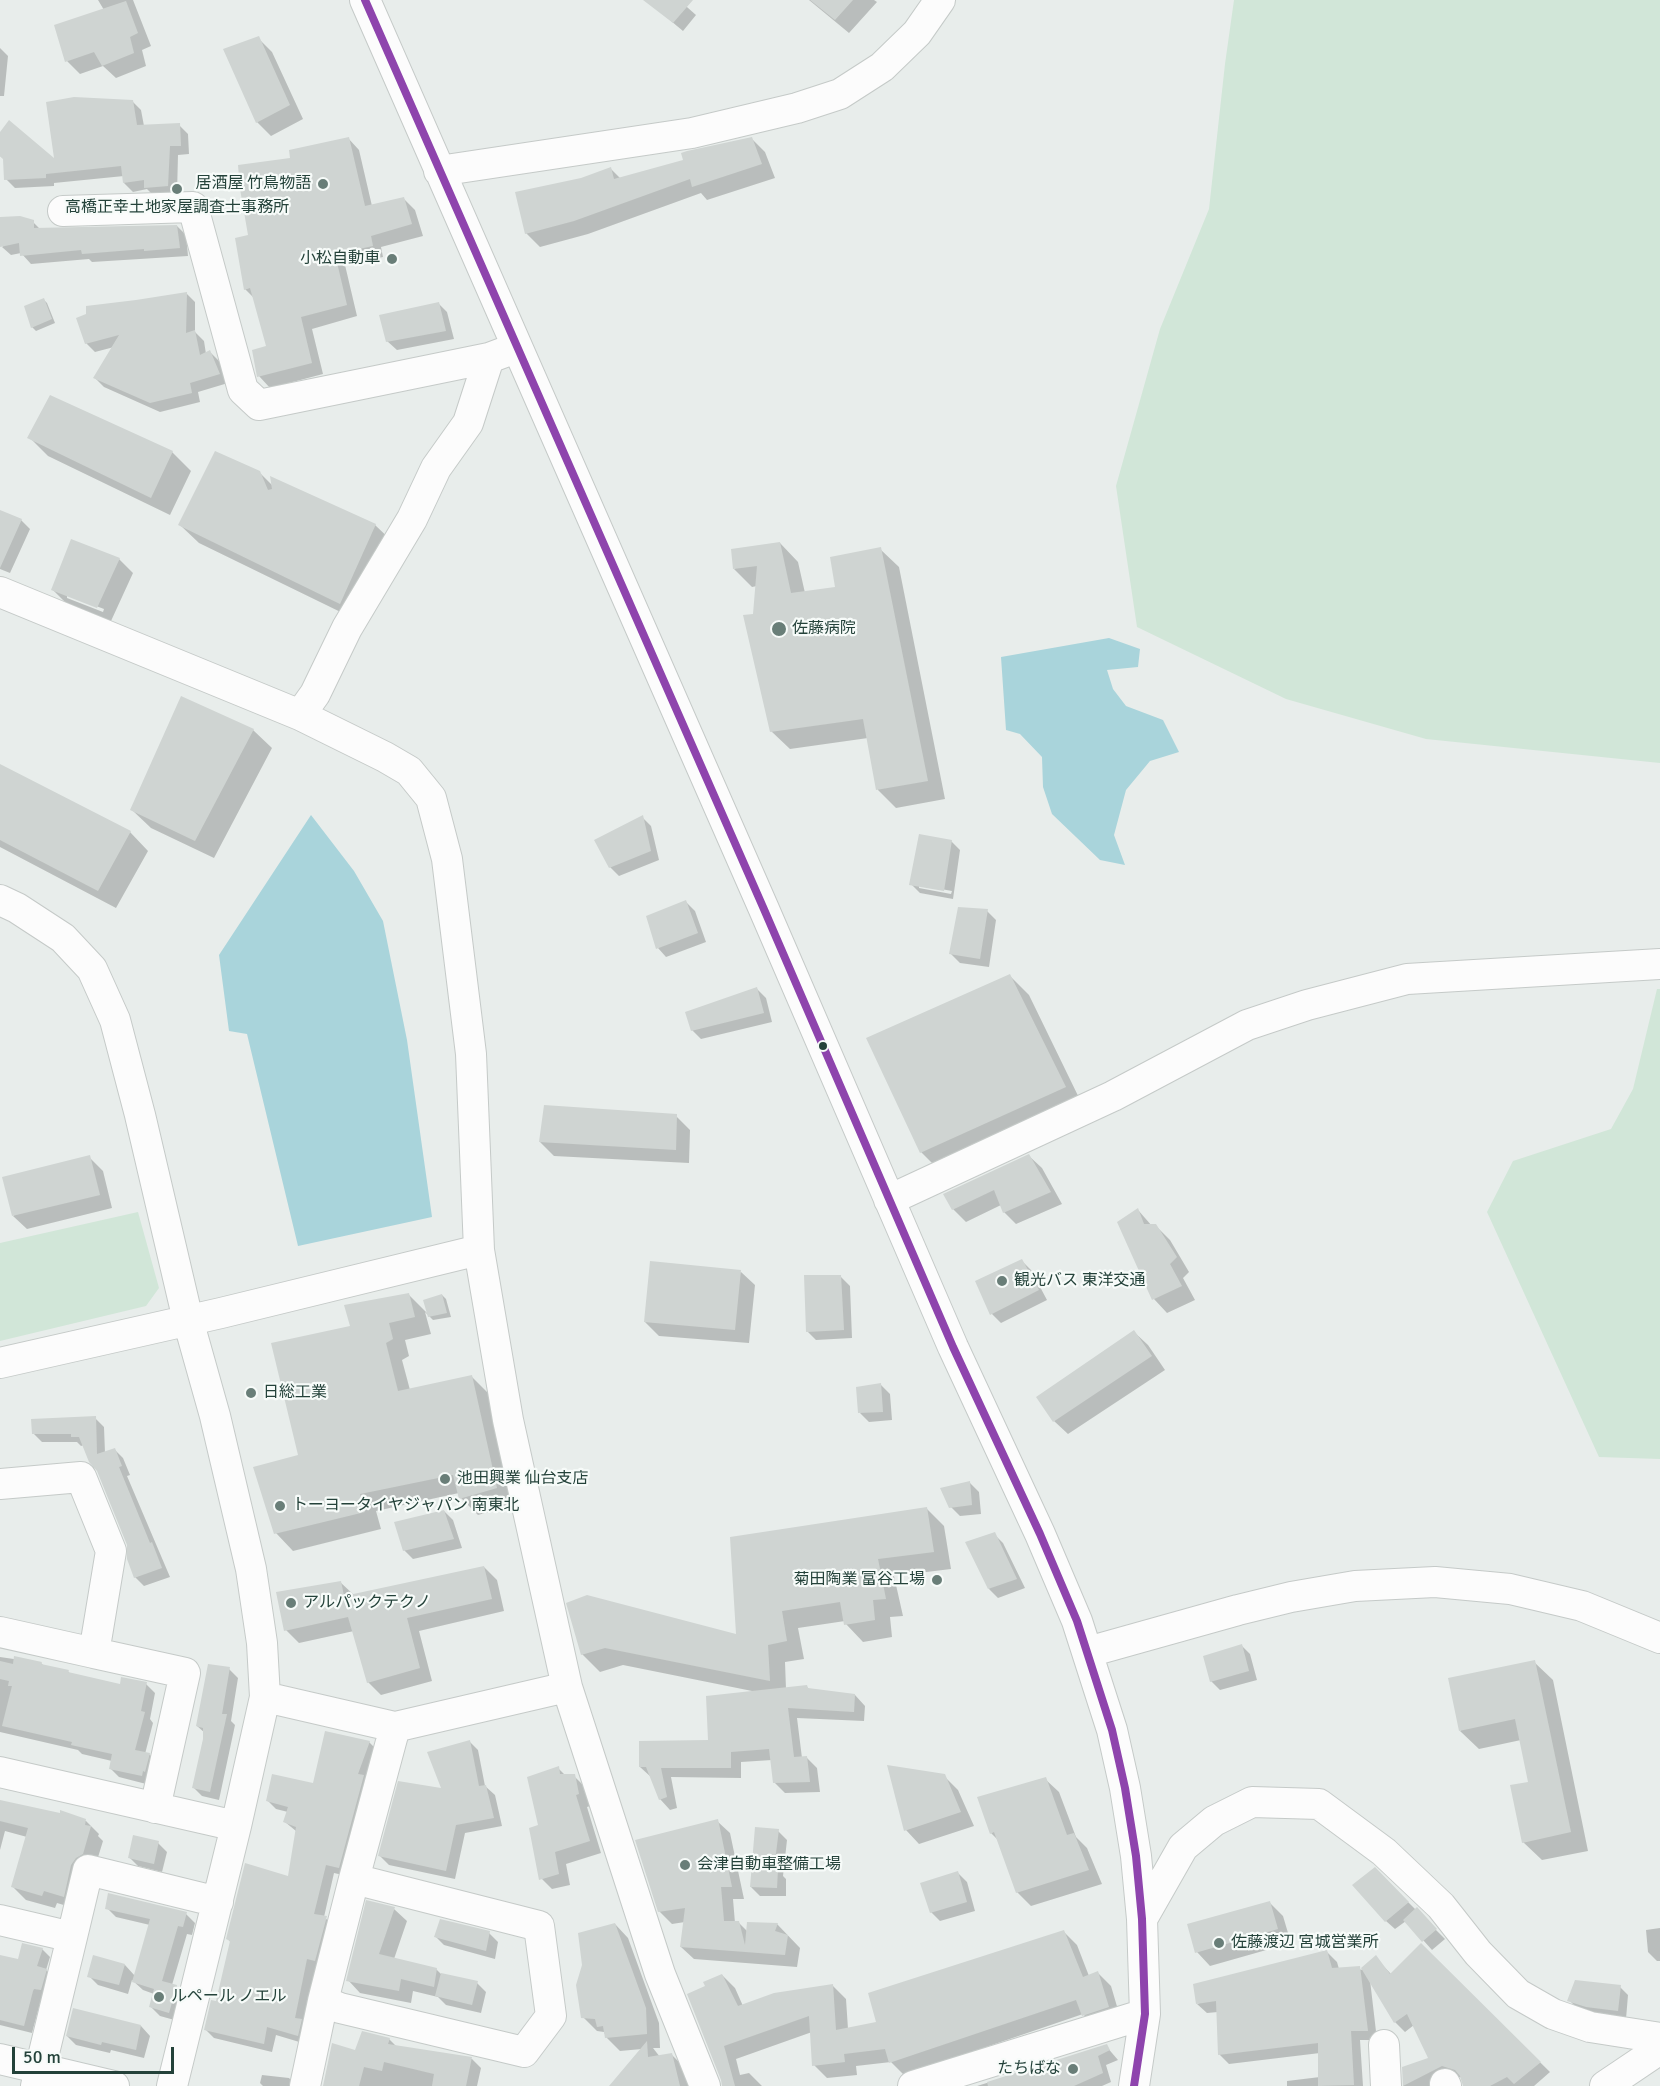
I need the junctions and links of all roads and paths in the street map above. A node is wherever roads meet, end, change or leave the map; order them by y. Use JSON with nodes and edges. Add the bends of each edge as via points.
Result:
{"nodes":[{"id":1,"x":365,"y":0,"type":"edge"},
{"id":2,"x":940,"y":0,"type":"edge"},
{"id":3,"x":439,"y":171,"type":"junction"},
{"id":4,"x":63,"y":211,"type":"dead end"},
{"id":5,"x":517,"y":348,"type":"junction"},
{"id":6,"x":489,"y":358,"type":"junction"},
{"id":7,"x":0,"y":592,"type":"edge"},
{"id":8,"x":300,"y":715,"type":"junction"},
{"id":9,"x":0,"y":900,"type":"edge"},
{"id":10,"x":1660,"y":964,"type":"edge"},
{"id":11,"x":889,"y":1200,"type":"junction"},
{"id":12,"x":479,"y":1250,"type":"junction"},
{"id":13,"x":188,"y":1320,"type":"junction"},
{"id":14,"x":0,"y":1363,"type":"edge"},
{"id":15,"x":0,"y":1484,"type":"edge"},
{"id":16,"x":0,"y":1632,"type":"edge"},
{"id":17,"x":1660,"y":1638,"type":"edge"},
{"id":18,"x":1088,"y":1652,"type":"junction"},
{"id":19,"x":94,"y":1653,"type":"junction"},
{"id":20,"x":567,"y":1687,"type":"junction"},
{"id":21,"x":265,"y":1697,"type":"junction"},
{"id":22,"x":395,"y":1727,"type":"junction"},
{"id":23,"x":0,"y":1772,"type":"edge"},
{"id":24,"x":156,"y":1808,"type":"junction"},
{"id":25,"x":236,"y":1826,"type":"junction"},
{"id":26,"x":354,"y":1879,"type":"junction"},
{"id":27,"x":218,"y":1902,"type":"junction"},
{"id":28,"x":1142,"y":1919,"type":"junction"},
{"id":29,"x":0,"y":1920,"type":"edge"},
{"id":30,"x":72,"y":1937,"type":"junction"},
{"id":31,"x":323,"y":2001,"type":"junction"},
{"id":32,"x":1145,"y":2014,"type":"junction"},
{"id":33,"x":1660,"y":2038,"type":"edge"},
{"id":34,"x":1384,"y":2045,"type":"dead end"},
{"id":35,"x":1660,"y":2049,"type":"edge"},
{"id":36,"x":0,"y":2059,"type":"edge"},
{"id":37,"x":38,"y":2077,"type":"edge"},
{"id":38,"x":114,"y":2086,"type":"edge"},
{"id":39,"x":172,"y":2086,"type":"edge"},
{"id":40,"x":304,"y":2086,"type":"edge"},
{"id":41,"x":705,"y":2086,"type":"edge"},
{"id":42,"x":913,"y":2086,"type":"edge"},
{"id":43,"x":1134,"y":2086,"type":"edge"},
{"id":44,"x":1386,"y":2086,"type":"edge"},
{"id":45,"x":1605,"y":2086,"type":"edge"}],
"edges":[{"from":1,"to":3,"type":"street"},
{"from":2,"to":3,"type":"street","via":[[917,33],[882,67],[840,94],[692,134]]},
{"from":3,"to":5,"type":"street"},
{"from":4,"to":6,"type":"street","via":[[193,207],[243,390],[259,405]]},
{"from":5,"to":6,"type":"street"},
{"from":5,"to":11,"type":"street"},
{"from":6,"to":8,"type":"street","via":[[468,423],[436,468],[412,519]]},
{"from":7,"to":8,"type":"street"},
{"from":8,"to":12,"type":"street","via":[[409,771],[431,798],[447,859],[471,1054]]},
{"from":9,"to":13,"type":"street","via":[[63,938],[92,969],[115,1020]]},
{"from":10,"to":11,"type":"street","via":[[1407,979],[1307,1005],[1247,1025],[1113,1096]]},
{"from":11,"to":18,"type":"street","via":[[1040,1534]]},
{"from":12,"to":13,"type":"street"},
{"from":12,"to":20,"type":"street","via":[[508,1420]]},
{"from":13,"to":14,"type":"street"},
{"from":13,"to":21,"type":"street","via":[[251,1569]]},
{"from":15,"to":19,"type":"street","via":[[81,1477],[111,1551]]},
{"from":16,"to":19,"type":"street"},
{"from":17,"to":18,"type":"street","via":[[1582,1606],[1510,1589],[1435,1582],[1355,1586],[1291,1598]]},
{"from":18,"to":28,"type":"street","via":[[1125,1788]]},
{"from":19,"to":24,"type":"street","via":[[185,1672]]},
{"from":20,"to":22,"type":"street"},
{"from":20,"to":41,"type":"street","via":[[660,1974]]},
{"from":21,"to":22,"type":"street"},
{"from":21,"to":25,"type":"street"},
{"from":22,"to":26,"type":"street"},
{"from":23,"to":24,"type":"street"},
{"from":24,"to":25,"type":"street"},
{"from":25,"to":27,"type":"street"},
{"from":26,"to":31,"type":"street"},
{"from":26,"to":31,"type":"street","via":[[539,1926],[551,2016],[524,2052]]},
{"from":27,"to":30,"type":"street","via":[[88,1870]]},
{"from":27,"to":39,"type":"street"},
{"from":28,"to":32,"type":"street"},
{"from":28,"to":33,"type":"street","via":[[1183,1847],[1214,1821],[1252,1802],[1319,1804],[1384,1852],[1442,1906],[1478,1953],[1518,1994],[1553,2014],[1590,2027]]},
{"from":29,"to":30,"type":"street"},
{"from":30,"to":37,"type":"street"},
{"from":31,"to":40,"type":"street"},
{"from":32,"to":42,"type":"street"},
{"from":32,"to":43,"type":"street"},
{"from":34,"to":44,"type":"street"},
{"from":35,"to":45,"type":"street"},
{"from":36,"to":37,"type":"street"},
{"from":37,"to":38,"type":"street"}]}
